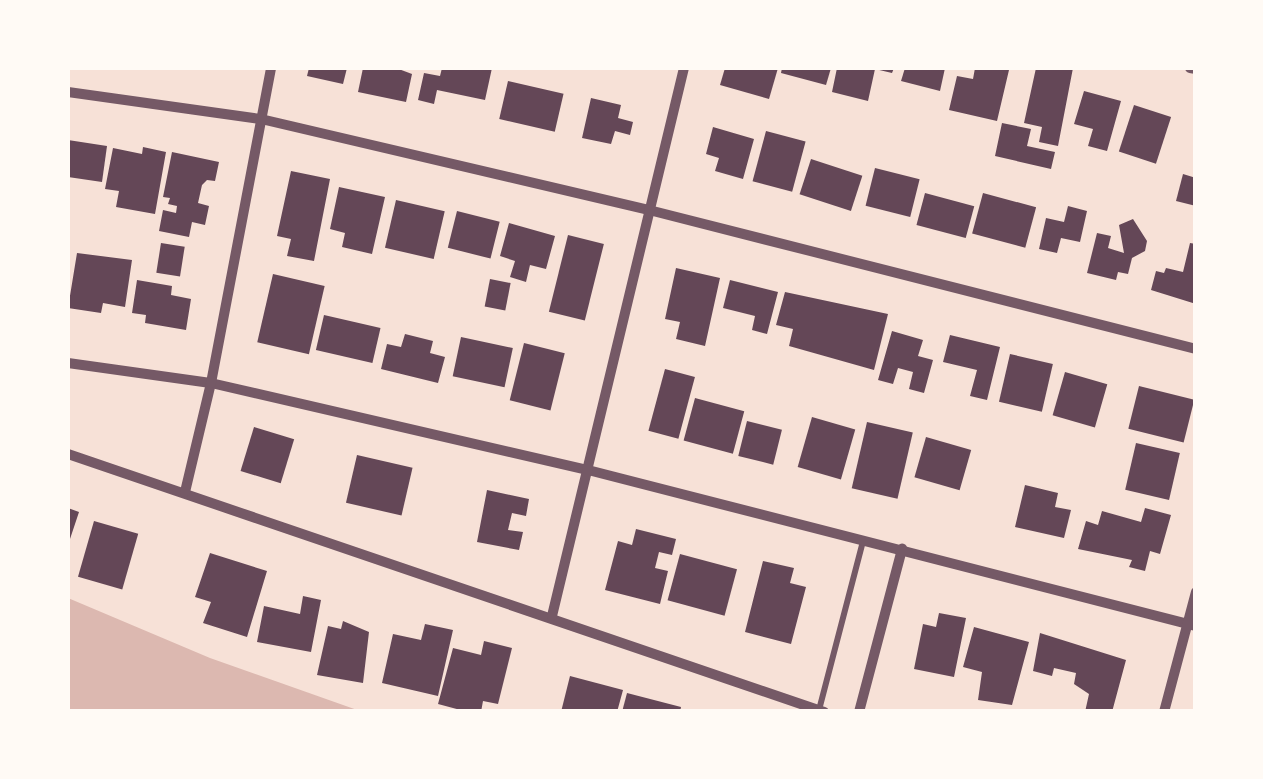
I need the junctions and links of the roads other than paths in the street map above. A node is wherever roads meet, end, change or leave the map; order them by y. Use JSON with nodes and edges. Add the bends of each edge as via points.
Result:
{"nodes":[{"id":1,"x":271,"y":68,"type":"edge"},
{"id":2,"x":684,"y":68,"type":"edge"},
{"id":3,"x":68,"y":92,"type":"edge"},
{"id":4,"x":261,"y":119,"type":"junction"},
{"id":5,"x":649,"y":210,"type":"junction"},
{"id":6,"x":1196,"y":349,"type":"edge"},
{"id":7,"x":68,"y":363,"type":"edge"},
{"id":8,"x":211,"y":383,"type":"junction"},
{"id":9,"x":68,"y":454,"type":"edge"},
{"id":10,"x":588,"y":470,"type":"junction"},
{"id":11,"x":185,"y":492,"type":"junction"},
{"id":12,"x":863,"y":541,"type":"junction"},
{"id":13,"x":902,"y":550,"type":"junction"},
{"id":14,"x":1196,"y":592,"type":"edge"},
{"id":15,"x":552,"y":616,"type":"junction"},
{"id":16,"x":1191,"y":625,"type":"edge"},
{"id":17,"x":822,"y":711,"type":"edge"},
{"id":18,"x":859,"y":712,"type":"edge"},
{"id":19,"x":1164,"y":712,"type":"edge"}],
"edges":[{"from":1,"to":4,"type":"street"},
{"from":2,"to":5,"type":"street"},
{"from":3,"to":4,"type":"street"},
{"from":4,"to":5,"type":"street"},
{"from":4,"to":8,"type":"street"},
{"from":5,"to":6,"type":"street"},
{"from":5,"to":10,"type":"street"},
{"from":7,"to":8,"type":"street"},
{"from":8,"to":10,"type":"street"},
{"from":8,"to":11,"type":"street"},
{"from":9,"to":11,"type":"street"},
{"from":10,"to":12,"type":"street"},
{"from":10,"to":15,"type":"street"},
{"from":11,"to":15,"type":"street"},
{"from":12,"to":13,"type":"street"},
{"from":12,"to":17,"type":"lane"},
{"from":13,"to":16,"type":"street"},
{"from":13,"to":18,"type":"street"},
{"from":14,"to":16,"type":"street"},
{"from":15,"to":17,"type":"street"},
{"from":16,"to":19,"type":"street"}]}
